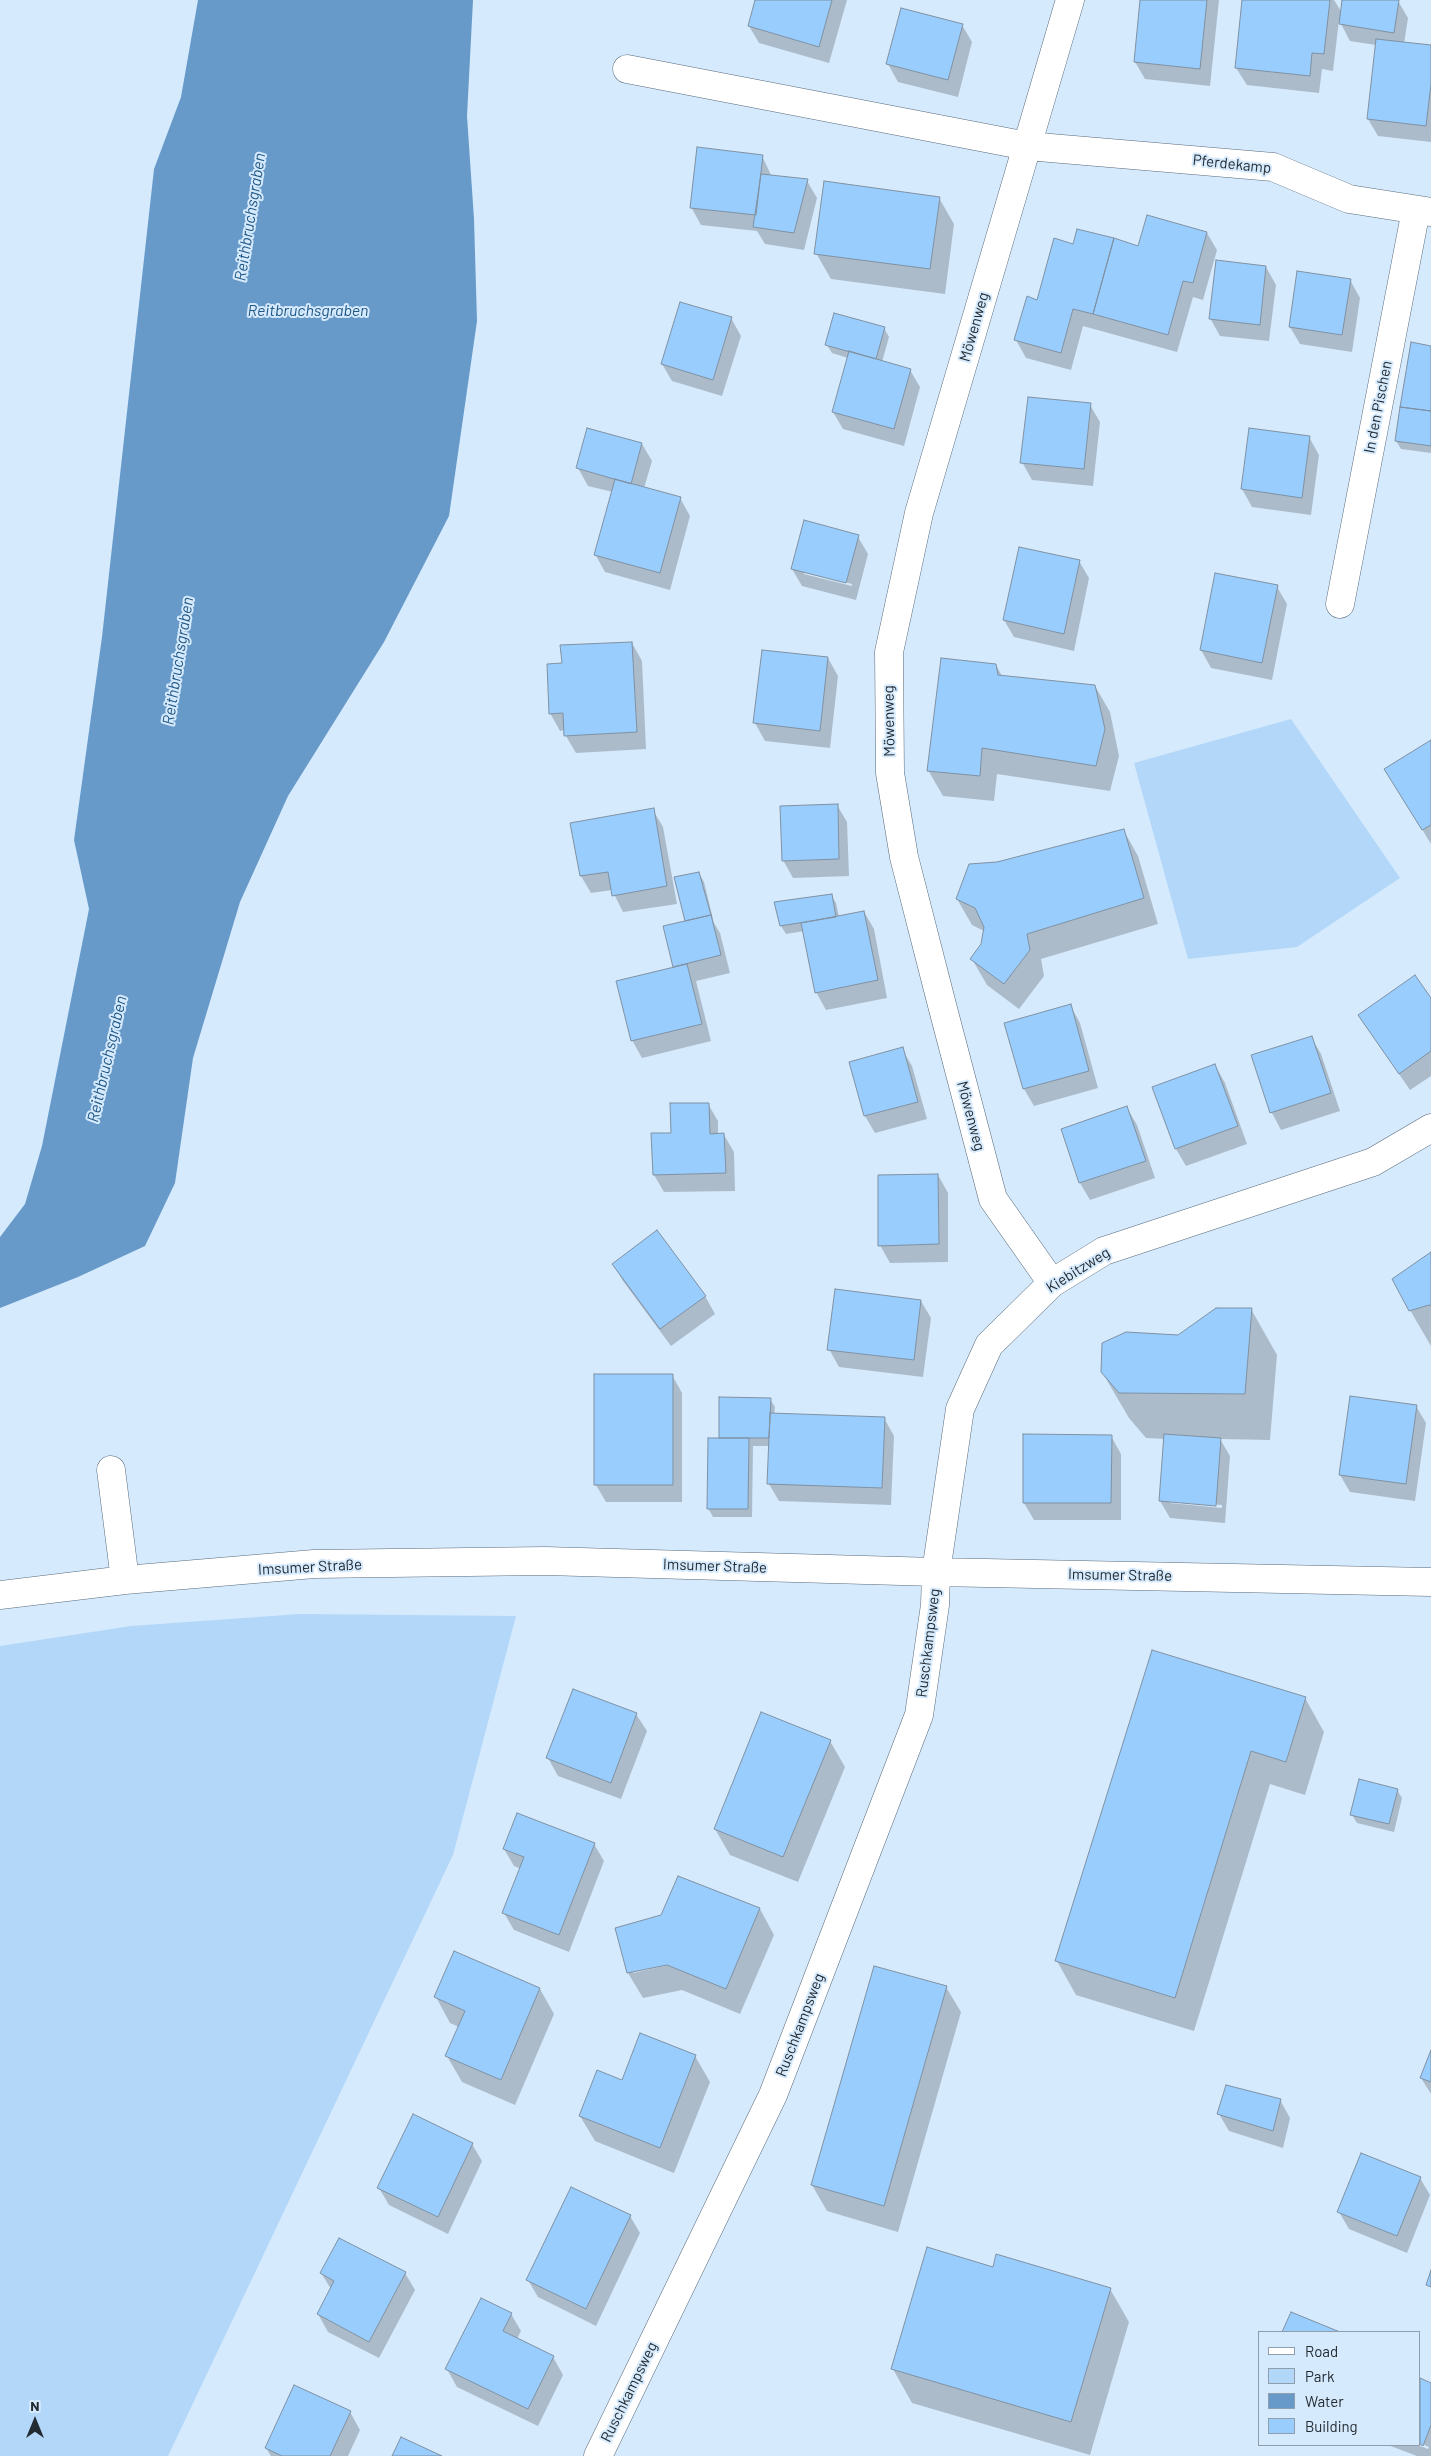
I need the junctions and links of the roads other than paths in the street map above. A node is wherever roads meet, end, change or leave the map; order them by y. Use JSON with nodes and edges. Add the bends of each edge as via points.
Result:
{"nodes":[{"id":1,"x":1070,"y":0,"type":"edge"},
{"id":2,"x":627,"y":69,"type":"dead end"},
{"id":3,"x":1027,"y":146,"type":"junction"},
{"id":4,"x":1423,"y":211,"type":"edge"},
{"id":5,"x":1340,"y":604,"type":"dead end"},
{"id":6,"x":1431,"y":1128,"type":"edge"},
{"id":7,"x":1052,"y":1283,"type":"junction"},
{"id":8,"x":111,"y":1470,"type":"dead end"},
{"id":9,"x":936,"y":1572,"type":"junction"},
{"id":10,"x":125,"y":1580,"type":"junction"},
{"id":11,"x":1431,"y":1582,"type":"edge"},
{"id":12,"x":0,"y":1595,"type":"edge"},
{"id":13,"x":598,"y":2456,"type":"edge"}],
"edges":[{"from":1,"to":3,"type":"street","name":"Möwenweg"},
{"from":2,"to":3,"type":"street"},
{"from":3,"to":4,"type":"street","name":"Pferdekamp","via":[[1273,167],[1348,199]]},
{"from":3,"to":7,"type":"street","name":"Möwenweg","via":[[920,513],[889,652],[890,773],[904,857],[993,1199]]},
{"from":4,"to":5,"type":"street","name":"In den Pischen"},
{"from":6,"to":7,"type":"street","name":"Kiebitzweg","via":[[1373,1162],[1104,1251]]},
{"from":7,"to":9,"type":"street","name":"Kiebitzweg","via":[[989,1345],[960,1409]]},
{"from":8,"to":10,"type":"street"},
{"from":9,"to":10,"type":"street","name":"Imsumer Straße","via":[[545,1561],[314,1564]]},
{"from":9,"to":11,"type":"street","name":"Imsumer Straße"},
{"from":9,"to":13,"type":"street","name":"Ruschkampsweg","via":[[935,1605],[920,1715],[842,1919],[773,2095]]},
{"from":10,"to":12,"type":"street","name":"Imsumer Straße"}]}
